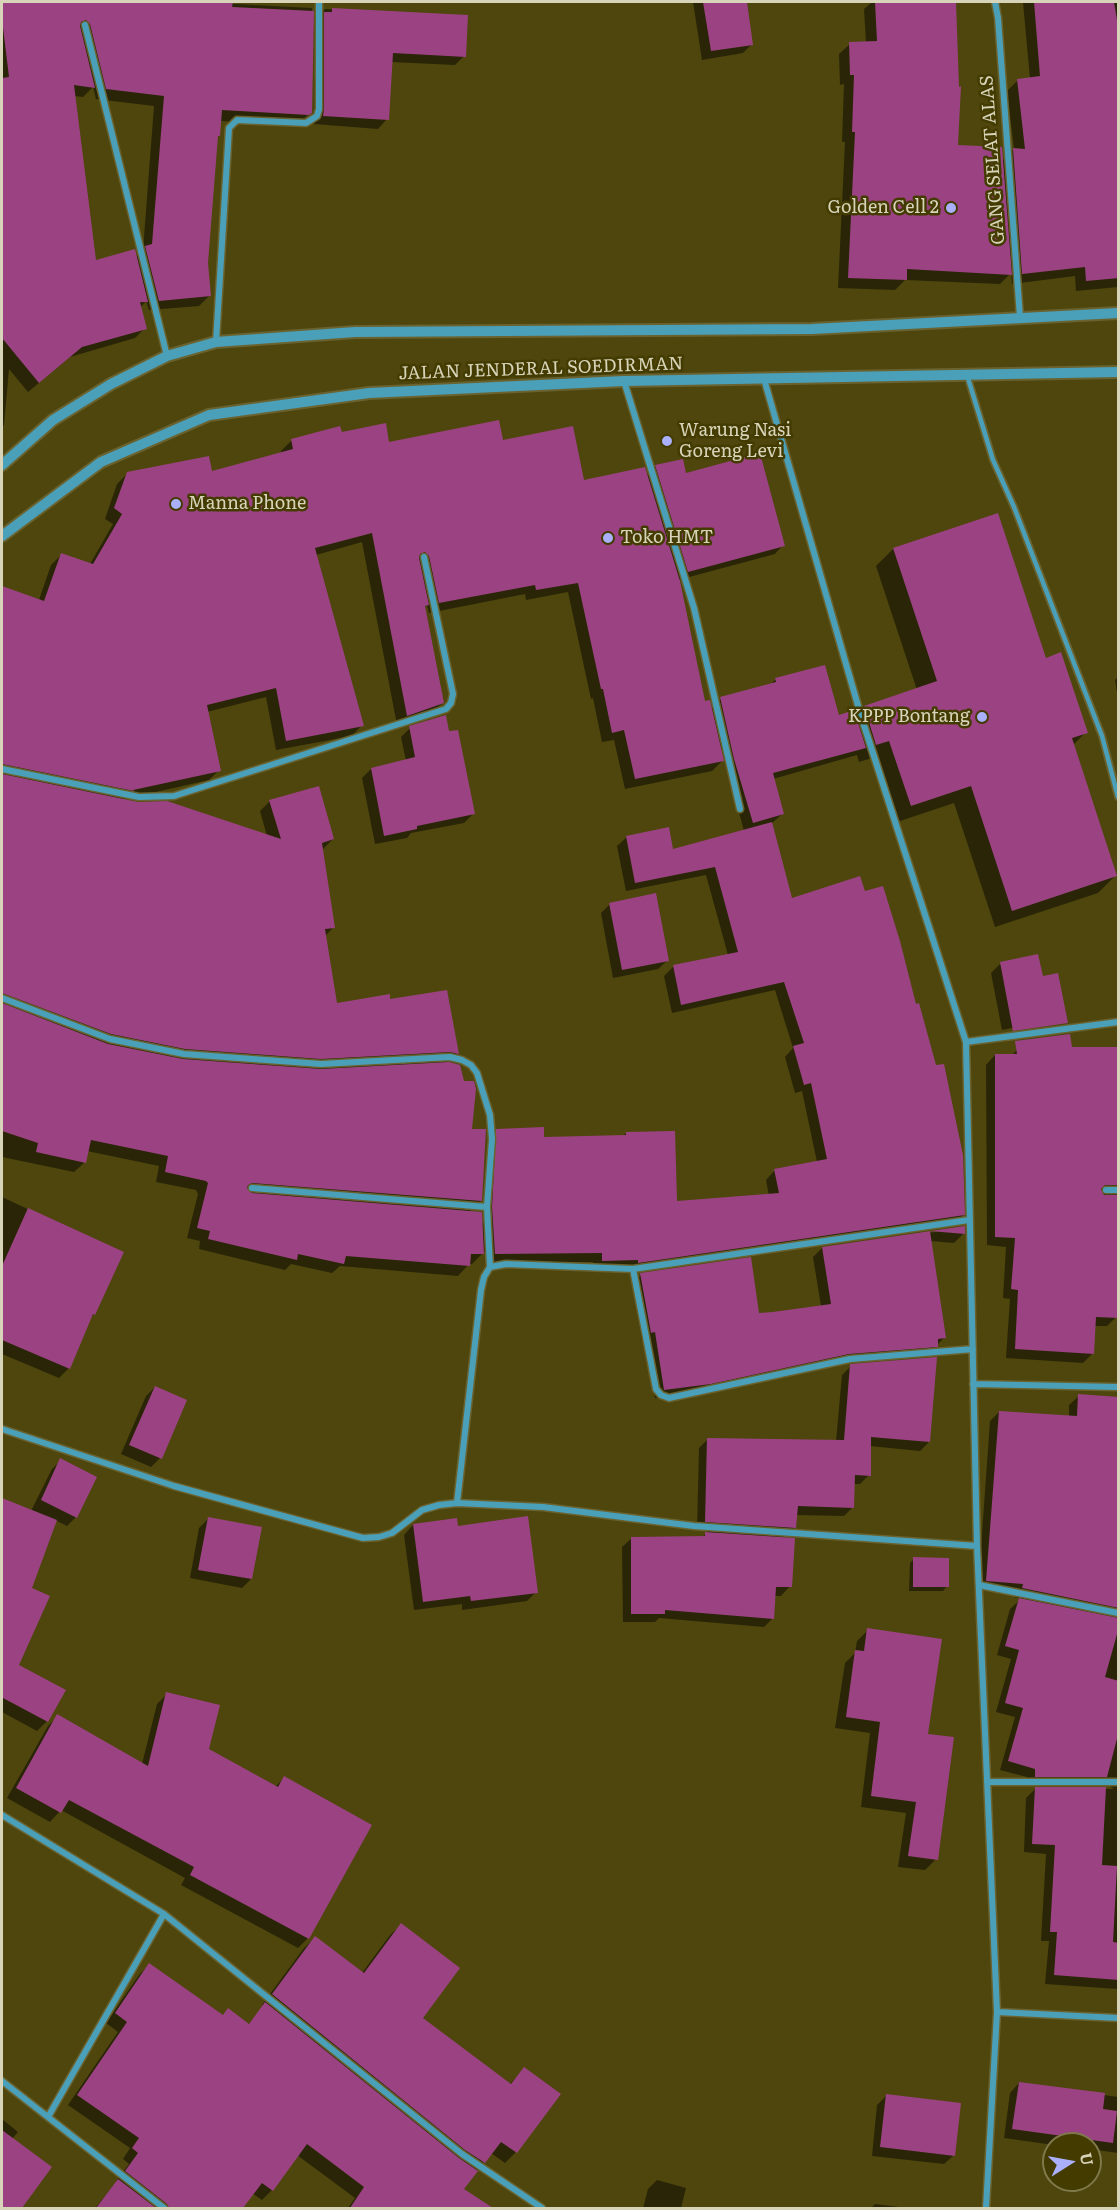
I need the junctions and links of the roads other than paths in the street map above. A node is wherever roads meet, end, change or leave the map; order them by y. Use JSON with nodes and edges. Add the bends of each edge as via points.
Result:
{"nodes":[{"id":1,"x":319,"y":2,"type":"edge"},
{"id":2,"x":995,"y":2,"type":"edge"},
{"id":3,"x":85,"y":25,"type":"dead end"},
{"id":4,"x":1119,"y":313,"type":"edge"},
{"id":5,"x":1020,"y":317,"type":"junction"},
{"id":6,"x":216,"y":342,"type":"junction"},
{"id":7,"x":167,"y":356,"type":"junction"},
{"id":8,"x":1119,"y":372,"type":"edge"},
{"id":9,"x":967,"y":375,"type":"junction"},
{"id":10,"x":764,"y":379,"type":"junction"},
{"id":11,"x":624,"y":381,"type":"junction"},
{"id":12,"x":2,"y":465,"type":"edge"},
{"id":13,"x":2,"y":536,"type":"edge"},
{"id":14,"x":424,"y":557,"type":"dead end"},
{"id":15,"x":2,"y":769,"type":"edge"},
{"id":16,"x":1119,"y":797,"type":"edge"},
{"id":17,"x":740,"y":809,"type":"dead end"},
{"id":18,"x":2,"y":998,"type":"edge"},
{"id":19,"x":1119,"y":1022,"type":"edge"},
{"id":20,"x":966,"y":1042,"type":"junction"},
{"id":21,"x":252,"y":1188,"type":"dead end"},
{"id":22,"x":1106,"y":1190,"type":"dead end"},
{"id":23,"x":1119,"y":1190,"type":"edge"},
{"id":24,"x":487,"y":1207,"type":"junction"},
{"id":25,"x":969,"y":1220,"type":"junction"},
{"id":26,"x":490,"y":1267,"type":"junction"},
{"id":27,"x":633,"y":1269,"type":"junction"},
{"id":28,"x":973,"y":1349,"type":"junction"},
{"id":29,"x":974,"y":1384,"type":"junction"},
{"id":30,"x":1119,"y":1387,"type":"edge"},
{"id":31,"x":2,"y":1429,"type":"edge"},
{"id":32,"x":457,"y":1503,"type":"junction"},
{"id":33,"x":977,"y":1546,"type":"junction"},
{"id":34,"x":979,"y":1585,"type":"junction"},
{"id":35,"x":1119,"y":1613,"type":"edge"},
{"id":36,"x":987,"y":1782,"type":"junction"},
{"id":37,"x":1119,"y":1782,"type":"edge"},
{"id":38,"x":2,"y":1815,"type":"edge"},
{"id":39,"x":164,"y":1914,"type":"junction"},
{"id":40,"x":997,"y":2012,"type":"junction"},
{"id":41,"x":1119,"y":2018,"type":"edge"},
{"id":42,"x":2,"y":2081,"type":"edge"},
{"id":43,"x":48,"y":2117,"type":"junction"},
{"id":44,"x":164,"y":2208,"type":"edge"},
{"id":45,"x":542,"y":2208,"type":"edge"},
{"id":46,"x":986,"y":2208,"type":"edge"}],
"edges":[{"from":1,"to":6,"type":"street","via":[[317,116],[306,123],[237,120],[229,128]]},
{"from":2,"to":5,"type":"street","name":"GANG SELAT ALAS"},
{"from":3,"to":7,"type":"street"},
{"from":4,"to":5,"type":"street","name":"JALAN JENDERAL SOEDIRMAN"},
{"from":5,"to":6,"type":"street","name":"JALAN JENDERAL SOEDIRMAN","via":[[812,329],[355,332]]},
{"from":6,"to":7,"type":"street","name":"JALAN JENDERAL SOEDIRMAN"},
{"from":7,"to":12,"type":"street","name":"JALAN JENDERAL SOEDIRMAN","via":[[53,420]]},
{"from":8,"to":9,"type":"street","name":"JALAN JENDERAL SOEDIRMAN"},
{"from":9,"to":10,"type":"street","name":"JALAN JENDERAL SOEDIRMAN"},
{"from":9,"to":16,"type":"lane","via":[[993,460],[1102,736]]},
{"from":10,"to":11,"type":"street","name":"JALAN JENDERAL SOEDIRMAN"},
{"from":10,"to":20,"type":"street","via":[[861,716]]},
{"from":11,"to":13,"type":"street","name":"JALAN JENDERAL SOEDIRMAN","via":[[369,393],[209,415],[100,462]]},
{"from":11,"to":17,"type":"street","via":[[694,608]]},
{"from":14,"to":15,"type":"street","via":[[453,694],[446,709],[174,796],[139,797]]},
{"from":18,"to":24,"type":"street","via":[[110,1039],[184,1054],[321,1064],[450,1057],[462,1060],[477,1073],[490,1115]]},
{"from":19,"to":20,"type":"street"},
{"from":20,"to":25,"type":"street"},
{"from":21,"to":24,"type":"street"},
{"from":22,"to":23,"type":"street"},
{"from":24,"to":26,"type":"street"},
{"from":25,"to":27,"type":"street"},
{"from":25,"to":28,"type":"street"},
{"from":26,"to":27,"type":"street","via":[[506,1264]]},
{"from":26,"to":32,"type":"street","via":[[481,1290]]},
{"from":27,"to":28,"type":"street","via":[[656,1389],[669,1398],[850,1359]]},
{"from":28,"to":29,"type":"street"},
{"from":29,"to":30,"type":"street"},
{"from":29,"to":33,"type":"street"},
{"from":31,"to":32,"type":"street","via":[[174,1486],[363,1538],[380,1538],[422,1510]]},
{"from":32,"to":33,"type":"street","via":[[543,1507],[694,1526]]},
{"from":33,"to":34,"type":"street"},
{"from":34,"to":35,"type":"street"},
{"from":34,"to":36,"type":"street"},
{"from":36,"to":37,"type":"street"},
{"from":36,"to":40,"type":"street"},
{"from":38,"to":39,"type":"street"},
{"from":39,"to":43,"type":"street"},
{"from":39,"to":45,"type":"street","via":[[462,2154]]},
{"from":40,"to":41,"type":"street"},
{"from":40,"to":46,"type":"street"},
{"from":42,"to":43,"type":"street"},
{"from":43,"to":44,"type":"street"}]}
